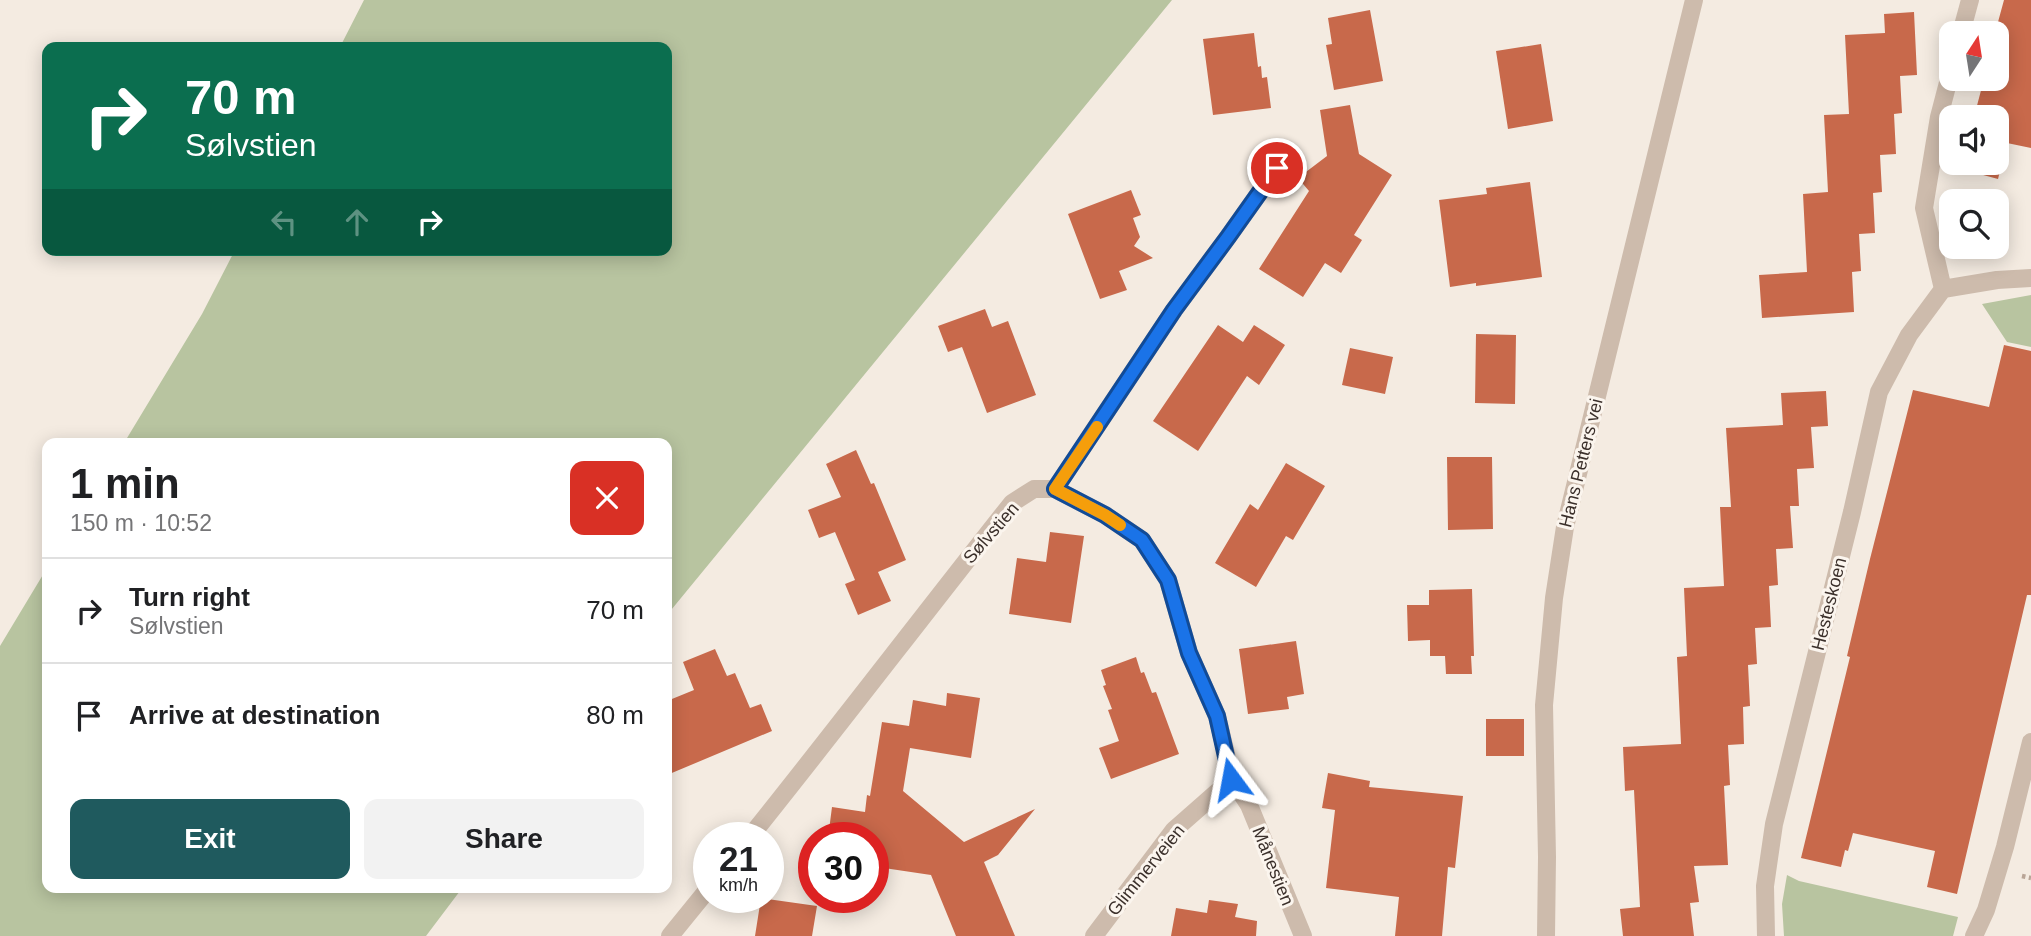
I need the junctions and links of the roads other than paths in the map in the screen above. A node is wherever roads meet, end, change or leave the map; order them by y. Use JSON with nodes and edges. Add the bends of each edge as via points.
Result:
{"nodes":[{"id":1,"x":1694,"y":0,"type":"edge"},
{"id":2,"x":1970,"y":0,"type":"edge"},
{"id":3,"x":1964,"y":21,"type":"edge"},
{"id":4,"x":1946,"y":91,"type":"edge"},
{"id":5,"x":1277,"y":168,"type":"dead end"},
{"id":6,"x":2031,"y":278,"type":"edge"},
{"id":7,"x":1943,"y":289,"type":"junction"},
{"id":8,"x":1055,"y":489,"type":"junction"},
{"id":9,"x":2031,"y":742,"type":"edge"},
{"id":10,"x":1231,"y":779,"type":"junction"},
{"id":11,"x":762,"y":822,"type":"edge"},
{"id":12,"x":693,"y":908,"type":"edge"},
{"id":13,"x":670,"y":936,"type":"edge"},
{"id":14,"x":1094,"y":936,"type":"edge"},
{"id":15,"x":1303,"y":936,"type":"edge"},
{"id":16,"x":1546,"y":936,"type":"edge"},
{"id":17,"x":1766,"y":936,"type":"edge"},
{"id":18,"x":1974,"y":936,"type":"edge"}],
"edges":[{"from":1,"to":16,"type":"street","name":"Hans Petters vei","via":[[1563,539],[1544,705]]},
{"from":2,"to":3,"type":"street"},
{"from":4,"to":7,"type":"street","via":[[1924,208]]},
{"from":5,"to":8,"type":"street","via":[[1174,310]]},
{"from":6,"to":7,"type":"street"},
{"from":7,"to":17,"type":"street","name":"Hesteskoen","via":[[1909,335],[1879,392],[1774,824],[1765,886]]},
{"from":8,"to":10,"type":"street","name":"Månestien","via":[[1142,540],[1168,580],[1189,653],[1217,716]]},
{"from":8,"to":11,"type":"street","name":"Sølvstien","via":[[1034,489],[1012,503]]},
{"from":9,"to":18,"type":"street","via":[[1991,892]]},
{"from":10,"to":14,"type":"street","name":"Glimmerveien","via":[[1174,830]]},
{"from":10,"to":15,"type":"street","name":"Månestien","via":[[1248,805]]},
{"from":12,"to":13,"type":"street"}]}
